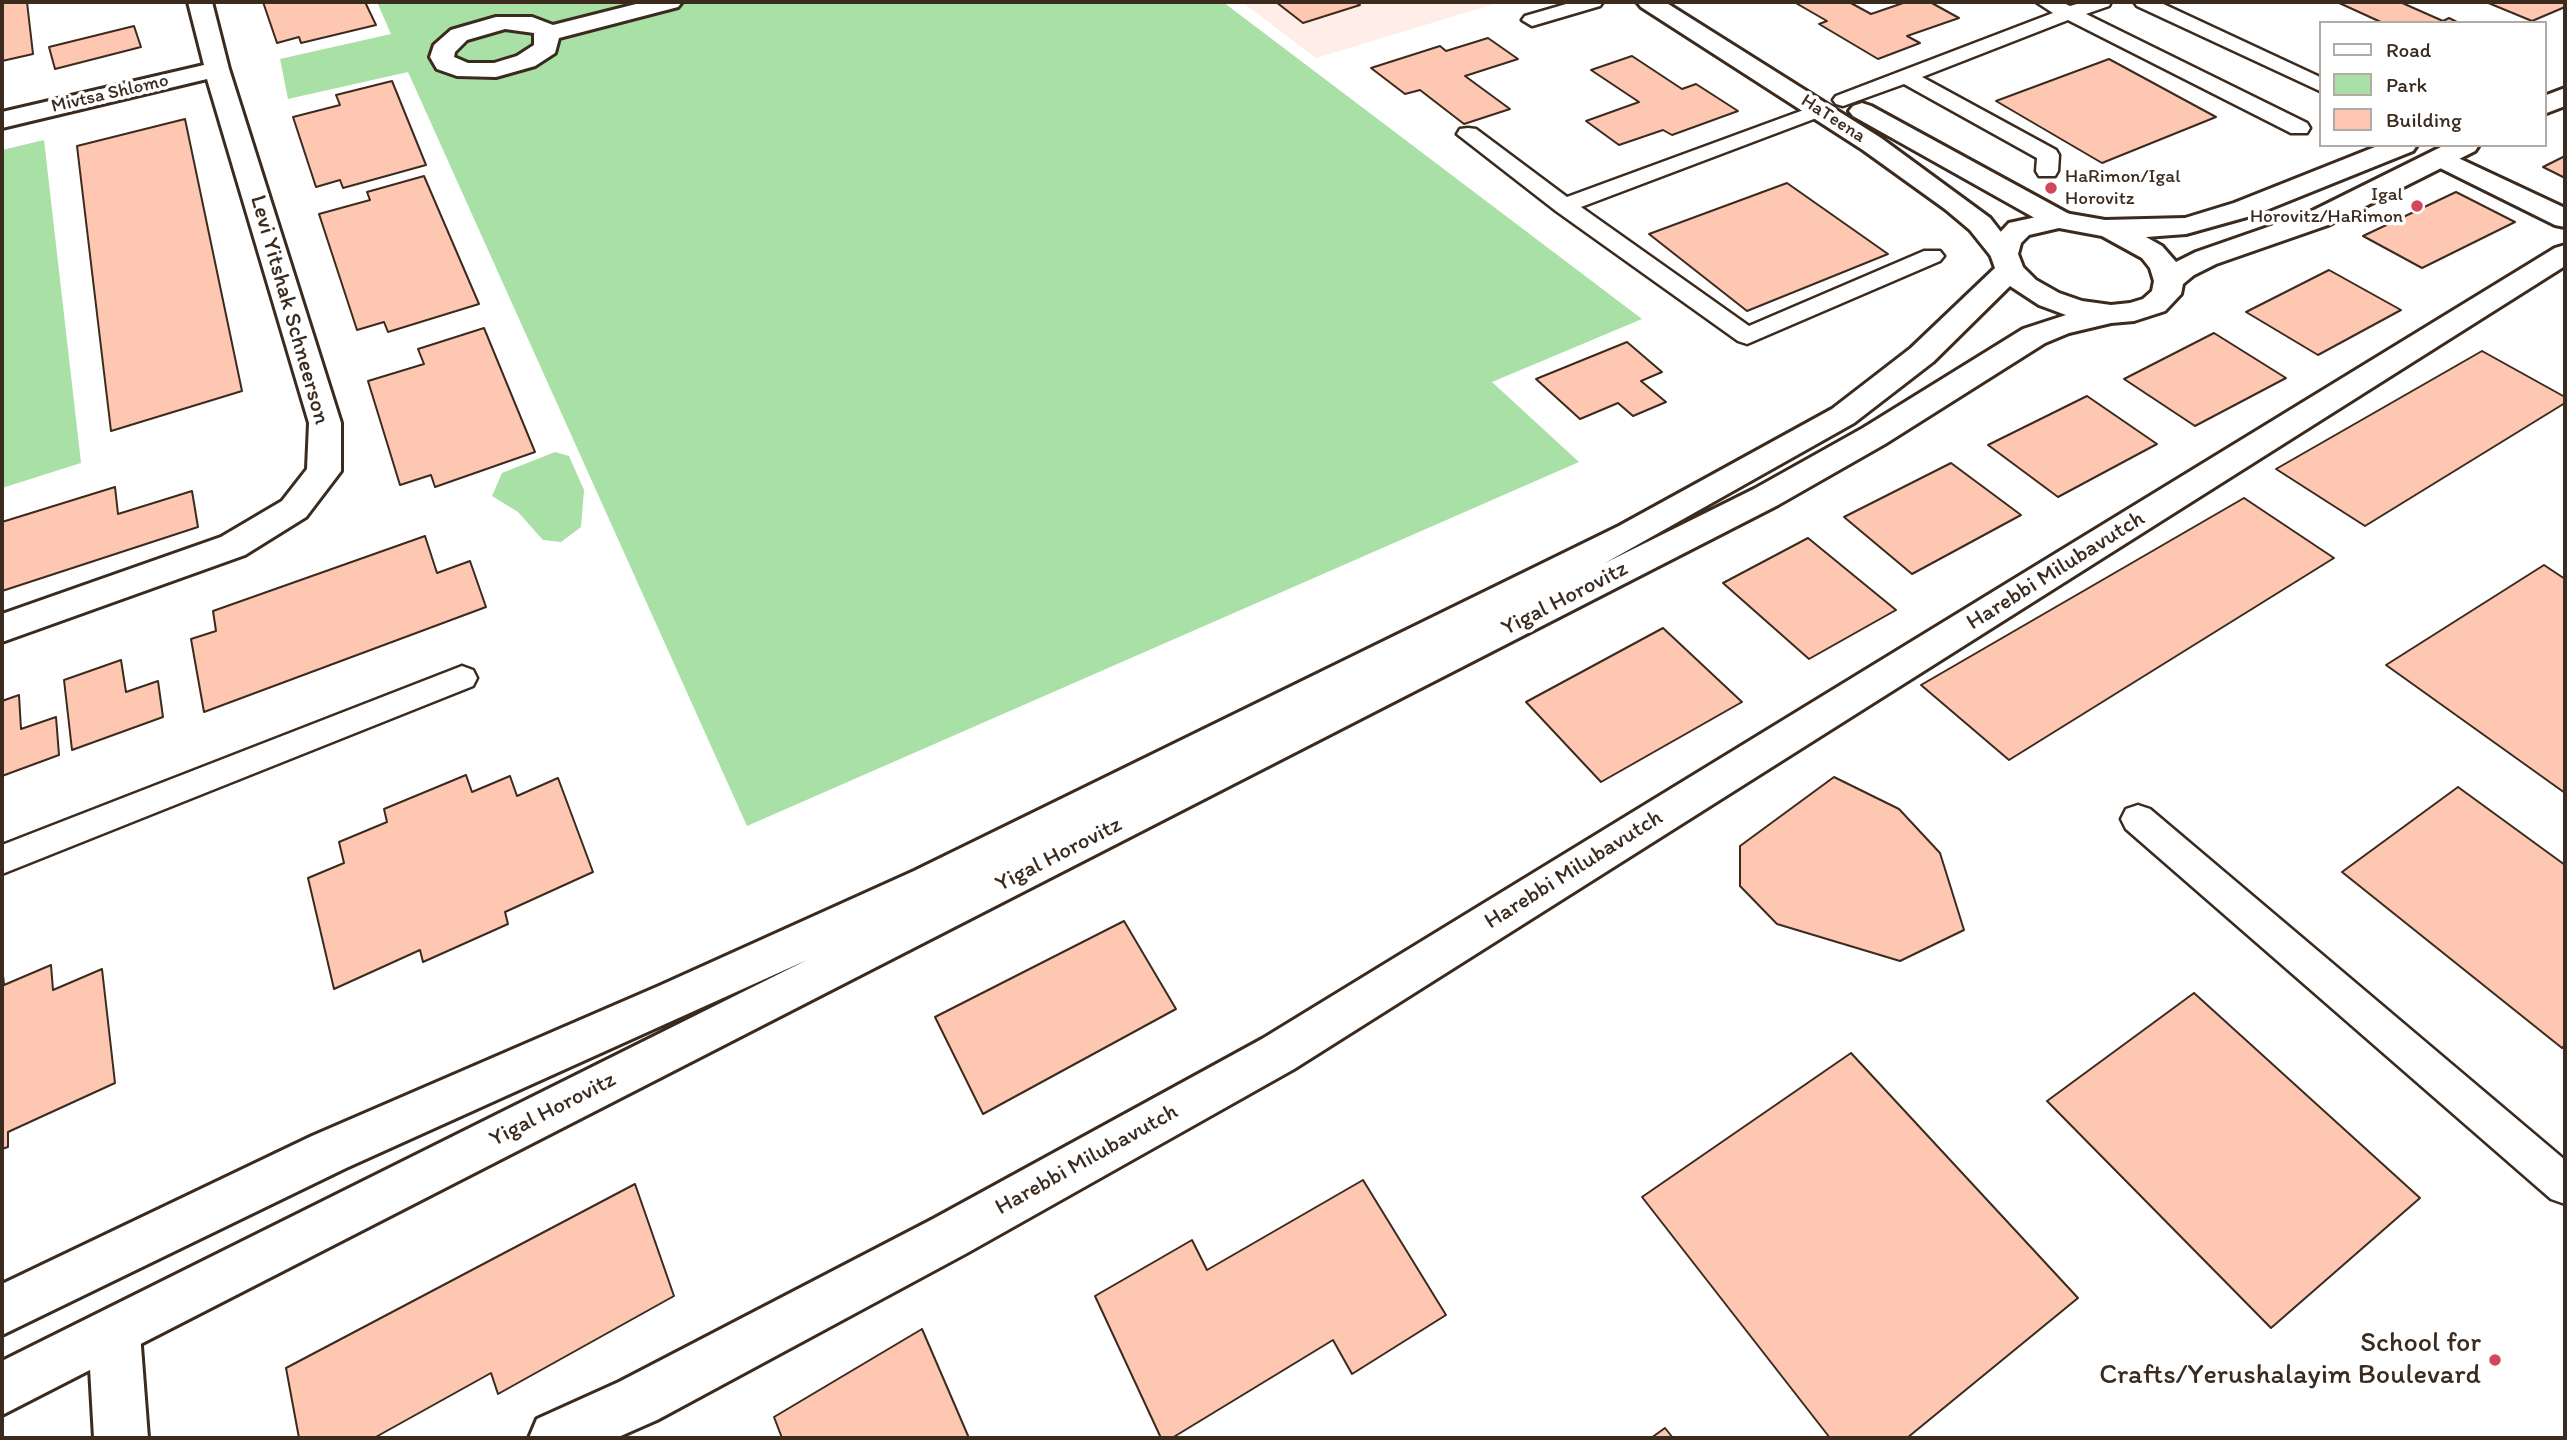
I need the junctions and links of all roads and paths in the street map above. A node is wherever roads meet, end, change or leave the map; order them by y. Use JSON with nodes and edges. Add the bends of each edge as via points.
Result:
{"nodes":[{"id":1,"x":200,"y":2,"type":"edge"},
{"id":2,"x":670,"y":2,"type":"edge"},
{"id":3,"x":1593,"y":2,"type":"edge"},
{"id":4,"x":1649,"y":2,"type":"edge"},
{"id":5,"x":1684,"y":2,"type":"edge"},
{"id":6,"x":2046,"y":2,"type":"edge"},
{"id":7,"x":2102,"y":2,"type":"edge"},
{"id":8,"x":2144,"y":2,"type":"edge"},
{"id":9,"x":2069,"y":13,"type":"junction"},
{"id":10,"x":1532,"y":20,"type":"dead end"},
{"id":11,"x":548,"y":34,"type":"dead end"},
{"id":12,"x":218,"y":69,"type":"junction"},
{"id":13,"x":1905,"y":76,"type":"junction"},
{"id":14,"x":2318,"y":84,"type":"edge"},
{"id":15,"x":2565,"y":96,"type":"edge"},
{"id":16,"x":1831,"y":105,"type":"junction"},
{"id":17,"x":2546,"y":105,"type":"edge"},
{"id":18,"x":2,"y":120,"type":"edge"},
{"id":19,"x":2299,"y":128,"type":"dead end"},
{"id":20,"x":1468,"y":134,"type":"dead end"},
{"id":21,"x":2399,"y":147,"type":"edge"},
{"id":22,"x":2462,"y":147,"type":"edge"},
{"id":23,"x":2441,"y":158,"type":"junction"},
{"id":24,"x":2047,"y":171,"type":"dead end"},
{"id":25,"x":1564,"y":206,"type":"junction"},
{"id":26,"x":2565,"y":219,"type":"edge"},
{"id":27,"x":2071,"y":221,"type":"junction"},
{"id":28,"x":2565,"y":254,"type":"edge"},
{"id":29,"x":1931,"y":256,"type":"dead end"},
{"id":30,"x":2007,"y":262,"type":"junction"},
{"id":31,"x":2169,"y":281,"type":"junction"},
{"id":32,"x":2111,"y":314,"type":"junction"},
{"id":33,"x":2,"y":628,"type":"edge"},
{"id":34,"x":462,"y":678,"type":"dead end"},
{"id":35,"x":2138,"y":819,"type":"dead end"},
{"id":36,"x":2,"y":860,"type":"edge"},
{"id":37,"x":2565,"y":1185,"type":"edge"},
{"id":38,"x":2,"y":1310,"type":"edge"},
{"id":39,"x":114,"y":1333,"type":"junction"},
{"id":40,"x":2,"y":1390,"type":"edge"},
{"id":41,"x":121,"y":1438,"type":"edge"},
{"id":42,"x":556,"y":1438,"type":"edge"}],
"edges":[{"from":1,"to":12,"type":"street","name":"Levi Yitshak Schneerson"},
{"from":2,"to":11,"type":"street"},
{"from":3,"to":10,"type":"lane"},
{"from":4,"to":16,"type":"street","name":"HaTeena"},
{"from":5,"to":16,"type":"street","name":"HaTeena"},
{"from":6,"to":9,"type":"lane"},
{"from":7,"to":9,"type":"lane"},
{"from":8,"to":14,"type":"lane"},
{"from":9,"to":13,"type":"lane"},
{"from":9,"to":19,"type":"lane"},
{"from":12,"to":18,"type":"street","name":"Mivtsa Shlomo"},
{"from":12,"to":33,"type":"street","name":"Levi Yitshak Schneerson","via":[[322,411],[324,471],[294,509],[233,546]]},
{"from":13,"to":16,"type":"lane"},
{"from":13,"to":24,"type":"lane","via":[[2048,155]]},
{"from":15,"to":17,"type":"street"},
{"from":16,"to":25,"type":"lane"},
{"from":16,"to":27,"type":"street","name":"HaTeena"},
{"from":16,"to":30,"type":"street","name":"HaTeena","via":[[1980,224]]},
{"from":20,"to":25,"type":"lane"},
{"from":21,"to":27,"type":"street","via":[[2244,209],[2186,226],[2149,229]]},
{"from":22,"to":23,"type":"street"},
{"from":23,"to":26,"type":"street"},
{"from":23,"to":31,"type":"street","via":[[2318,219],[2206,258]]},
{"from":25,"to":29,"type":"lane","via":[[1746,336]]},
{"from":27,"to":30,"type":"street","name":"Yigal Horovitz","via":[[2019,229],[2007,240]]},
{"from":27,"to":31,"type":"street","via":[[2110,229],[2152,252]]},
{"from":28,"to":42,"type":"street","name":"Harebbi Milubavutch","via":[[1278,1054],[950,1236],[638,1401]]},
{"from":30,"to":32,"type":"street","name":"HaTeena","via":[[2025,286],[2049,299]]},
{"from":30,"to":38,"type":"street","name":"Yigal Horovitz","via":[[1922,355],[1843,416],[1631,535],[929,884],[329,1152]]},
{"from":31,"to":32,"type":"street","via":[[2166,294],[2154,305]]},
{"from":32,"to":39,"type":"street","name":"Yigal Horovitz","via":[[2034,336],[1766,497]]},
{"from":34,"to":36,"type":"lane"},
{"from":35,"to":37,"type":"lane"},
{"from":39,"to":40,"type":"street","name":"Yigal Horovitz"},
{"from":39,"to":41,"type":"street"}]}
